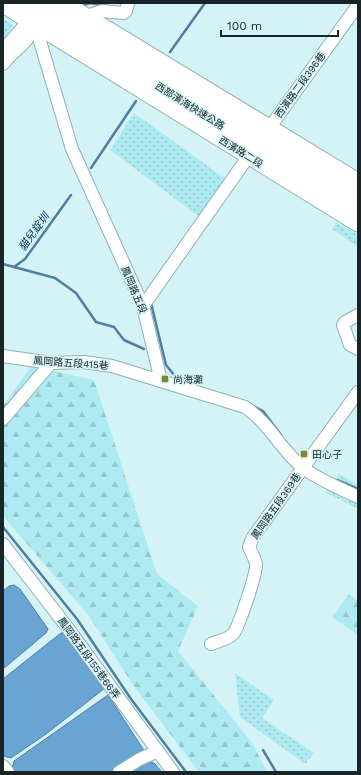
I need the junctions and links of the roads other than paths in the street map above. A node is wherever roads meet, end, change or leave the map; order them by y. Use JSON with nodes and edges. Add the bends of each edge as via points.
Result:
{"nodes":[{"id":1,"x":47,"y":3,"type":"edge"},
{"id":2,"x":65,"y":3,"type":"edge"},
{"id":3,"x":128,"y":3,"type":"edge"},
{"id":4,"x":27,"y":4,"type":"edge"},
{"id":5,"x":3,"y":5,"type":"edge"},
{"id":6,"x":358,"y":5,"type":"edge"},
{"id":7,"x":86,"y":16,"type":"junction"},
{"id":8,"x":34,"y":24,"type":"junction"},
{"id":9,"x":3,"y":50,"type":"edge"},
{"id":10,"x":3,"y":64,"type":"edge"},
{"id":11,"x":270,"y":127,"type":"junction"},
{"id":12,"x":248,"y":157,"type":"junction"},
{"id":13,"x":358,"y":181,"type":"edge"},
{"id":14,"x":358,"y":195,"type":"edge"},
{"id":15,"x":358,"y":210,"type":"edge"},
{"id":16,"x":358,"y":224,"type":"edge"},
{"id":17,"x":143,"y":306,"type":"junction"},
{"id":18,"x":358,"y":315,"type":"edge"},
{"id":19,"x":358,"y":349,"type":"edge"},
{"id":20,"x":3,"y":356,"type":"edge"},
{"id":21,"x":51,"y":363,"type":"junction"},
{"id":22,"x":161,"y":381,"type":"junction"},
{"id":23,"x":358,"y":392,"type":"edge"},
{"id":24,"x":3,"y":419,"type":"edge"},
{"id":25,"x":303,"y":467,"type":"junction"},
{"id":26,"x":358,"y":497,"type":"edge"},
{"id":27,"x":3,"y":544,"type":"edge"},
{"id":28,"x":211,"y":644,"type":"dead end"},
{"id":29,"x":158,"y":751,"type":"junction"},
{"id":30,"x":3,"y":766,"type":"edge"},
{"id":31,"x":8,"y":772,"type":"edge"},
{"id":32,"x":119,"y":772,"type":"edge"},
{"id":33,"x":173,"y":772,"type":"edge"}],
"edges":[{"from":1,"to":14,"type":"highway","name":"西部濱海快速公路"},
{"from":2,"to":7,"type":"main road"},
{"from":3,"to":7,"type":"street","via":[[124,13],[102,11]]},
{"from":4,"to":8,"type":"street","name":"鳳岡路五段"},
{"from":4,"to":15,"type":"highway","name":"西部濱海快速公路"},
{"from":5,"to":8,"type":"main road","name":"西濱路二段"},
{"from":6,"to":11,"type":"street","name":"西濱路二段396巷"},
{"from":7,"to":11,"type":"main road"},
{"from":8,"to":9,"type":"street","via":[[26,24]]},
{"from":8,"to":10,"type":"street","via":[[26,42],[11,53]]},
{"from":8,"to":12,"type":"main road","name":"西濱路二段"},
{"from":8,"to":17,"type":"street","name":"鳳岡路五段","via":[[72,149]]},
{"from":11,"to":13,"type":"main road"},
{"from":12,"to":16,"type":"main road","name":"西濱路二段"},
{"from":12,"to":17,"type":"street"},
{"from":17,"to":22,"type":"street","name":"鳳岡路五段"},
{"from":18,"to":19,"type":"street","via":[[345,322],[343,326],[350,345]]},
{"from":20,"to":21,"type":"street","name":"鳳岡路五段415巷"},
{"from":21,"to":22,"type":"street","name":"鳳岡路五段415巷","via":[[84,362],[112,366]]},
{"from":21,"to":24,"type":"street"},
{"from":22,"to":25,"type":"street","via":[[245,407],[258,416],[283,448]]},
{"from":23,"to":25,"type":"street"},
{"from":25,"to":26,"type":"street"},
{"from":25,"to":28,"type":"street","name":"鳳岡路五段369巷","via":[[249,547],[257,565],[255,578],[233,635]]},
{"from":27,"to":29,"type":"street","name":"鳳岡路五段155巷66弄"},
{"from":29,"to":32,"type":"street"},
{"from":29,"to":33,"type":"street","name":"鳳岡路五段155巷66弄"},
{"from":30,"to":31,"type":"street"}]}
